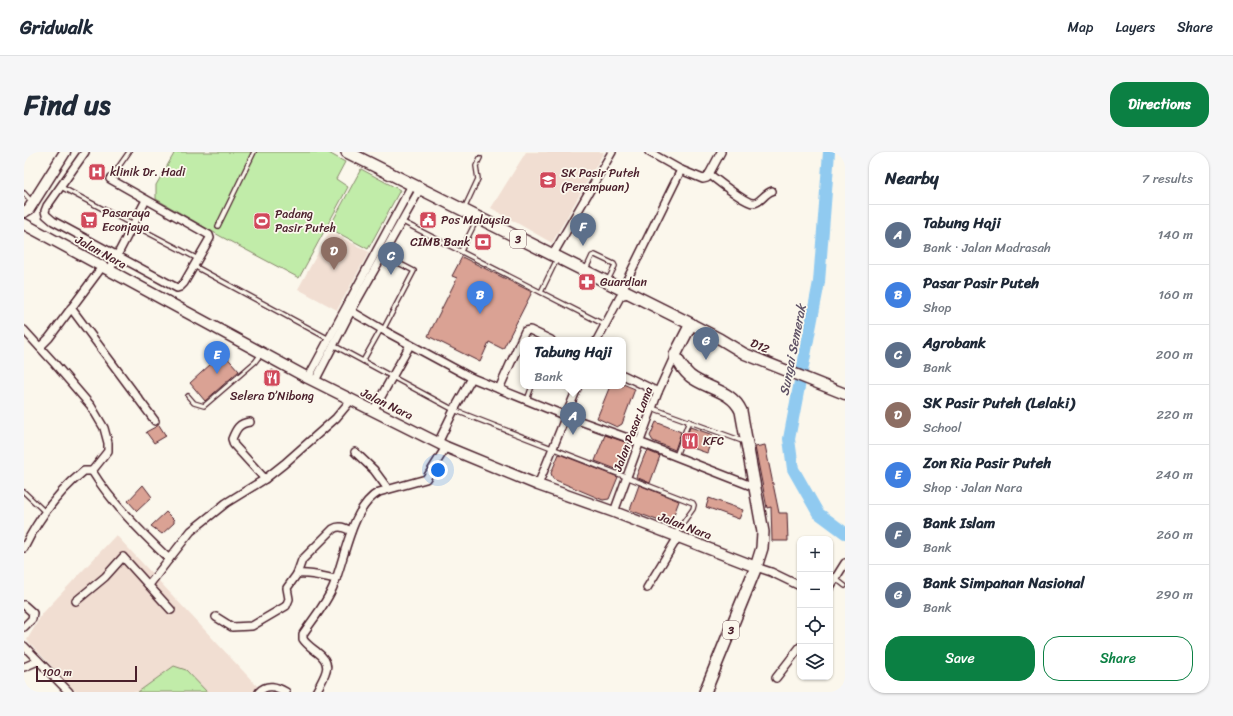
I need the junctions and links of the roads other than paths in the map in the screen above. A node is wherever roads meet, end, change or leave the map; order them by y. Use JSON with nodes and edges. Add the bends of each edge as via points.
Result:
{"nodes":[{"id":1,"x":85,"y":152,"type":"edge"},
{"id":2,"x":129,"y":152,"type":"edge"},
{"id":3,"x":254,"y":152,"type":"edge"},
{"id":4,"x":347,"y":152,"type":"edge"},
{"id":5,"x":612,"y":152,"type":"edge"},
{"id":6,"x":649,"y":152,"type":"edge"},
{"id":7,"x":721,"y":152,"type":"edge"},
{"id":8,"x":61,"y":154,"type":"edge"},
{"id":9,"x":360,"y":155,"type":"edge"},
{"id":10,"x":661,"y":155,"type":"edge"},
{"id":11,"x":480,"y":158,"type":"dead end"},
{"id":12,"x":681,"y":170,"type":"junction"},
{"id":13,"x":709,"y":174,"type":"junction"},
{"id":14,"x":110,"y":179,"type":"joint"},
{"id":15,"x":60,"y":187,"type":"junction"},
{"id":16,"x":416,"y":187,"type":"junction"},
{"id":17,"x":772,"y":191,"type":"dead end"},
{"id":18,"x":24,"y":193,"type":"edge"},
{"id":19,"x":146,"y":200,"type":"junction"},
{"id":20,"x":28,"y":208,"type":"edge"},
{"id":21,"x":464,"y":210,"type":"junction"},
{"id":22,"x":477,"y":218,"type":"junction"},
{"id":23,"x":402,"y":221,"type":"junction"},
{"id":24,"x":133,"y":225,"type":"junction"},
{"id":25,"x":27,"y":226,"type":"edge"},
{"id":26,"x":218,"y":226,"type":"dead end"},
{"id":27,"x":461,"y":251,"type":"junction"},
{"id":28,"x":382,"y":254,"type":"junction"},
{"id":29,"x":117,"y":255,"type":"junction"},
{"id":30,"x":555,"y":257,"type":"junction"},
{"id":31,"x":198,"y":259,"type":"junction"},
{"id":32,"x":194,"y":266,"type":"junction"},
{"id":33,"x":105,"y":269,"type":"junction"},
{"id":34,"x":585,"y":272,"type":"junction"},
{"id":35,"x":607,"y":283,"type":"junction"},
{"id":36,"x":541,"y":292,"type":"junction"},
{"id":37,"x":626,"y":292,"type":"junction"},
{"id":38,"x":71,"y":308,"type":"junction"},
{"id":39,"x":351,"y":311,"type":"junction"},
{"id":40,"x":690,"y":324,"type":"junction"},
{"id":41,"x":605,"y":325,"type":"junction"},
{"id":42,"x":24,"y":330,"type":"edge"},
{"id":43,"x":382,"y":330,"type":"junction"},
{"id":44,"x":522,"y":337,"type":"edge"},
{"id":45,"x":545,"y":337,"type":"edge"},
{"id":46,"x":599,"y":337,"type":"edge"},
{"id":47,"x":331,"y":342,"type":"junction"},
{"id":48,"x":520,"y":342,"type":"edge"},
{"id":49,"x":410,"y":345,"type":"junction"},
{"id":50,"x":40,"y":347,"type":"junction"},
{"id":51,"x":262,"y":353,"type":"junction"},
{"id":52,"x":675,"y":355,"type":"junction"},
{"id":53,"x":363,"y":361,"type":"junction"},
{"id":54,"x":392,"y":376,"type":"junction"},
{"id":55,"x":626,"y":376,"type":"edge"},
{"id":56,"x":472,"y":378,"type":"junction"},
{"id":57,"x":311,"y":380,"type":"junction"},
{"id":58,"x":499,"y":389,"type":"junction"},
{"id":59,"x":531,"y":389,"type":"edge"},
{"id":60,"x":577,"y":389,"type":"edge"},
{"id":61,"x":658,"y":392,"type":"junction"},
{"id":62,"x":845,"y":394,"type":"edge"},
{"id":63,"x":188,"y":396,"type":"dead end"},
{"id":64,"x":351,"y":400,"type":"junction"},
{"id":65,"x":527,"y":400,"type":"junction"},
{"id":66,"x":652,"y":408,"type":"junction"},
{"id":67,"x":454,"y":410,"type":"junction"},
{"id":68,"x":372,"y":411,"type":"junction"},
{"id":69,"x":566,"y":416,"type":"junction"},
{"id":70,"x":154,"y":421,"type":"dead end"},
{"id":71,"x":250,"y":422,"type":"dead end"},
{"id":72,"x":689,"y":422,"type":"junction"},
{"id":73,"x":639,"y":442,"type":"junction"},
{"id":74,"x":746,"y":443,"type":"junction"},
{"id":75,"x":442,"y":445,"type":"junction"},
{"id":76,"x":553,"y":449,"type":"junction"},
{"id":77,"x":355,"y":452,"type":"dead end"},
{"id":78,"x":676,"y":457,"type":"junction"},
{"id":79,"x":92,"y":471,"type":"junction"},
{"id":80,"x":626,"y":477,"type":"junction"},
{"id":81,"x":265,"y":479,"type":"junction"},
{"id":82,"x":538,"y":485,"type":"junction"},
{"id":83,"x":754,"y":486,"type":"junction"},
{"id":84,"x":388,"y":489,"type":"junction"},
{"id":85,"x":24,"y":492,"type":"edge"},
{"id":86,"x":45,"y":512,"type":"junction"},
{"id":87,"x":614,"y":512,"type":"junction"},
{"id":88,"x":352,"y":531,"type":"junction"},
{"id":89,"x":676,"y":536,"type":"junction"},
{"id":90,"x":24,"y":548,"type":"edge"},
{"id":91,"x":168,"y":559,"type":"junction"},
{"id":92,"x":845,"y":563,"type":"edge"},
{"id":93,"x":756,"y":567,"type":"junction"},
{"id":94,"x":297,"y":574,"type":"junction"},
{"id":95,"x":336,"y":579,"type":"junction"},
{"id":96,"x":834,"y":580,"type":"joint"},
{"id":97,"x":149,"y":585,"type":"junction"},
{"id":98,"x":797,"y":585,"type":"edge"},
{"id":99,"x":845,"y":586,"type":"edge"},
{"id":100,"x":647,"y":588,"type":"dead end"},
{"id":101,"x":76,"y":601,"type":"dead end"},
{"id":102,"x":24,"y":604,"type":"edge"},
{"id":103,"x":171,"y":610,"type":"dead end"},
{"id":104,"x":216,"y":617,"type":"dead end"},
{"id":105,"x":24,"y":627,"type":"edge"},
{"id":106,"x":24,"y":646,"type":"edge"},
{"id":107,"x":797,"y":651,"type":"edge"},
{"id":108,"x":38,"y":661,"type":"junction"},
{"id":109,"x":24,"y":668,"type":"edge"},
{"id":110,"x":776,"y":678,"type":"dead end"},
{"id":111,"x":69,"y":692,"type":"edge"},
{"id":112,"x":259,"y":692,"type":"edge"},
{"id":113,"x":286,"y":692,"type":"edge"},
{"id":114,"x":316,"y":692,"type":"edge"},
{"id":115,"x":705,"y":692,"type":"edge"}],
"edges":[{"from":1,"to":15,"type":"street"},
{"from":2,"to":14,"type":"lane"},
{"from":3,"to":26,"type":"lane"},
{"from":4,"to":9,"type":"main road","number":"3"},
{"from":5,"to":30,"type":"street"},
{"from":6,"to":10,"type":"street"},
{"from":7,"to":13,"type":"street"},
{"from":8,"to":20,"type":"main road"},
{"from":9,"to":16,"type":"main road","number":"3"},
{"from":10,"to":12,"type":"street"},
{"from":11,"to":21,"type":"lane","via":[[476,166],[478,179]]},
{"from":12,"to":13,"type":"street","via":[[703,179]]},
{"from":12,"to":37,"type":"street"},
{"from":13,"to":17,"type":"street","via":[[733,193],[753,204]]},
{"from":14,"to":19,"type":"street"},
{"from":15,"to":24,"type":"lane"},
{"from":15,"to":29,"type":"street","via":[[47,206],[46,215]]},
{"from":16,"to":21,"type":"main road","number":"3"},
{"from":16,"to":23,"type":"street"},
{"from":16,"to":47,"type":"street"},
{"from":18,"to":20,"type":"lane"},
{"from":19,"to":24,"type":"street"},
{"from":19,"to":31,"type":"street","via":[[209,235],[210,238]]},
{"from":20,"to":25,"type":"main road"},
{"from":21,"to":22,"type":"main road","number":"3"},
{"from":22,"to":27,"type":"lane"},
{"from":22,"to":30,"type":"main road","number":"3"},
{"from":23,"to":27,"type":"lane"},
{"from":23,"to":28,"type":"street"},
{"from":24,"to":29,"type":"street"},
{"from":24,"to":31,"type":"lane"},
{"from":25,"to":33,"type":"main road","name":"Jalan Nara"},
{"from":27,"to":36,"type":"lane"},
{"from":28,"to":39,"type":"street"},
{"from":28,"to":43,"type":"lane","via":[[414,271]]},
{"from":29,"to":32,"type":"street","via":[[177,288],[184,284]]},
{"from":29,"to":33,"type":"street"},
{"from":30,"to":34,"type":"main road","number":"3"},
{"from":30,"to":36,"type":"lane"},
{"from":31,"to":32,"type":"street"},
{"from":32,"to":47,"type":"lane"},
{"from":33,"to":38,"type":"street"},
{"from":33,"to":51,"type":"main road","name":"Jalan Nara"},
{"from":34,"to":35,"type":"main road","number":"3"},
{"from":34,"to":35,"type":"lane","via":[[592,256],[595,255],[614,264]]},
{"from":35,"to":37,"type":"main road","number":"3"},
{"from":36,"to":41,"type":"lane"},
{"from":37,"to":40,"type":"main road","number":"3"},
{"from":37,"to":41,"type":"street","via":[[620,297]]},
{"from":38,"to":50,"type":"street"},
{"from":38,"to":70,"type":"street"},
{"from":39,"to":43,"type":"street"},
{"from":39,"to":47,"type":"street"},
{"from":40,"to":52,"type":"main road"},
{"from":40,"to":62,"type":"main road","name":"D12","via":[[745,354]]},
{"from":41,"to":46,"type":"street"},
{"from":42,"to":50,"type":"street"},
{"from":43,"to":49,"type":"street"},
{"from":43,"to":53,"type":"lane"},
{"from":44,"to":45,"type":"street","via":[[525,331],[530,330]]},
{"from":47,"to":53,"type":"lane"},
{"from":47,"to":57,"type":"street"},
{"from":48,"to":58,"type":"street"},
{"from":49,"to":54,"type":"street"},
{"from":49,"to":56,"type":"street"},
{"from":50,"to":79,"type":"street","via":[[91,406],[104,428],[108,450]]},
{"from":51,"to":57,"type":"main road","name":"Jalan Nara"},
{"from":51,"to":63,"type":"lane","via":[[204,406],[194,404]]},
{"from":52,"to":61,"type":"street","name":"Jalan Pasar Lama"},
{"from":52,"to":74,"type":"main road","number":"3","via":[[681,367],[690,376],[737,403],[741,411]]},
{"from":53,"to":54,"type":"lane"},
{"from":54,"to":67,"type":"lane"},
{"from":54,"to":68,"type":"street"},
{"from":55,"to":61,"type":"street"},
{"from":56,"to":58,"type":"street"},
{"from":56,"to":67,"type":"street"},
{"from":57,"to":64,"type":"main road","name":"Jalan Nara"},
{"from":58,"to":65,"type":"street"},
{"from":59,"to":65,"type":"lane"},
{"from":60,"to":69,"type":"street"},
{"from":61,"to":66,"type":"street","name":"Jalan Pasar Lama"},
{"from":64,"to":68,"type":"main road","name":"Jalan Nara"},
{"from":64,"to":81,"type":"street","via":[[336,418]]},
{"from":65,"to":69,"type":"street"},
{"from":66,"to":72,"type":"lane"},
{"from":66,"to":73,"type":"street","name":"Jalan Pasar Lama"},
{"from":67,"to":75,"type":"street"},
{"from":67,"to":76,"type":"lane"},
{"from":68,"to":75,"type":"main road","name":"Jalan Nara"},
{"from":69,"to":73,"type":"street"},
{"from":69,"to":76,"type":"street"},
{"from":71,"to":81,"type":"street","via":[[243,423],[232,439],[234,445]]},
{"from":72,"to":74,"type":"lane"},
{"from":72,"to":78,"type":"lane"},
{"from":73,"to":78,"type":"street"},
{"from":73,"to":80,"type":"street","name":"Jalan Pasar Lama"},
{"from":74,"to":83,"type":"main road","number":"3"},
{"from":75,"to":82,"type":"main road","name":"Jalan Nara"},
{"from":75,"to":84,"type":"street","via":[[426,478]]},
{"from":76,"to":80,"type":"lane"},
{"from":76,"to":82,"type":"street"},
{"from":77,"to":84,"type":"street","via":[[374,470]]},
{"from":78,"to":83,"type":"street"},
{"from":79,"to":86,"type":"street","via":[[84,471],[78,476],[54,499]]},
{"from":79,"to":91,"type":"street","via":[[130,519]]},
{"from":80,"to":87,"type":"street","name":"Jalan Pasar Lama"},
{"from":80,"to":89,"type":"lane","via":[[693,503],[694,509],[678,529]]},
{"from":81,"to":91,"type":"street","via":[[201,522]]},
{"from":82,"to":87,"type":"main road","name":"Jalan Nara"},
{"from":83,"to":93,"type":"main road","number":"3","via":[[763,532],[762,548]]},
{"from":84,"to":88,"type":"street","via":[[373,496],[363,508]]},
{"from":85,"to":86,"type":"lane"},
{"from":86,"to":90,"type":"street"},
{"from":87,"to":89,"type":"main road","name":"Jalan Nara"},
{"from":88,"to":94,"type":"street","via":[[342,526],[333,529],[302,560]]},
{"from":88,"to":95,"type":"street"},
{"from":89,"to":93,"type":"main road","name":"Jalan Nara"},
{"from":89,"to":100,"type":"street"},
{"from":91,"to":97,"type":"street"},
{"from":92,"to":96,"type":"street"},
{"from":93,"to":98,"type":"street"},
{"from":93,"to":115,"type":"main road","number":"3"},
{"from":94,"to":95,"type":"street"},
{"from":94,"to":104,"type":"street","via":[[287,588],[289,599],[286,606],[252,626],[232,627]]},
{"from":95,"to":114,"type":"street","via":[[330,594],[303,634],[305,643],[324,657],[327,663],[327,670]]},
{"from":96,"to":99,"type":"lane"},
{"from":97,"to":101,"type":"street","via":[[124,557]]},
{"from":97,"to":103,"type":"street"},
{"from":102,"to":105,"type":"street","via":[[33,613],[32,619]]},
{"from":106,"to":108,"type":"street"},
{"from":107,"to":110,"type":"street"},
{"from":108,"to":109,"type":"street"},
{"from":108,"to":111,"type":"street"},
{"from":112,"to":113,"type":"street","via":[[262,688],[270,686]]}]}
